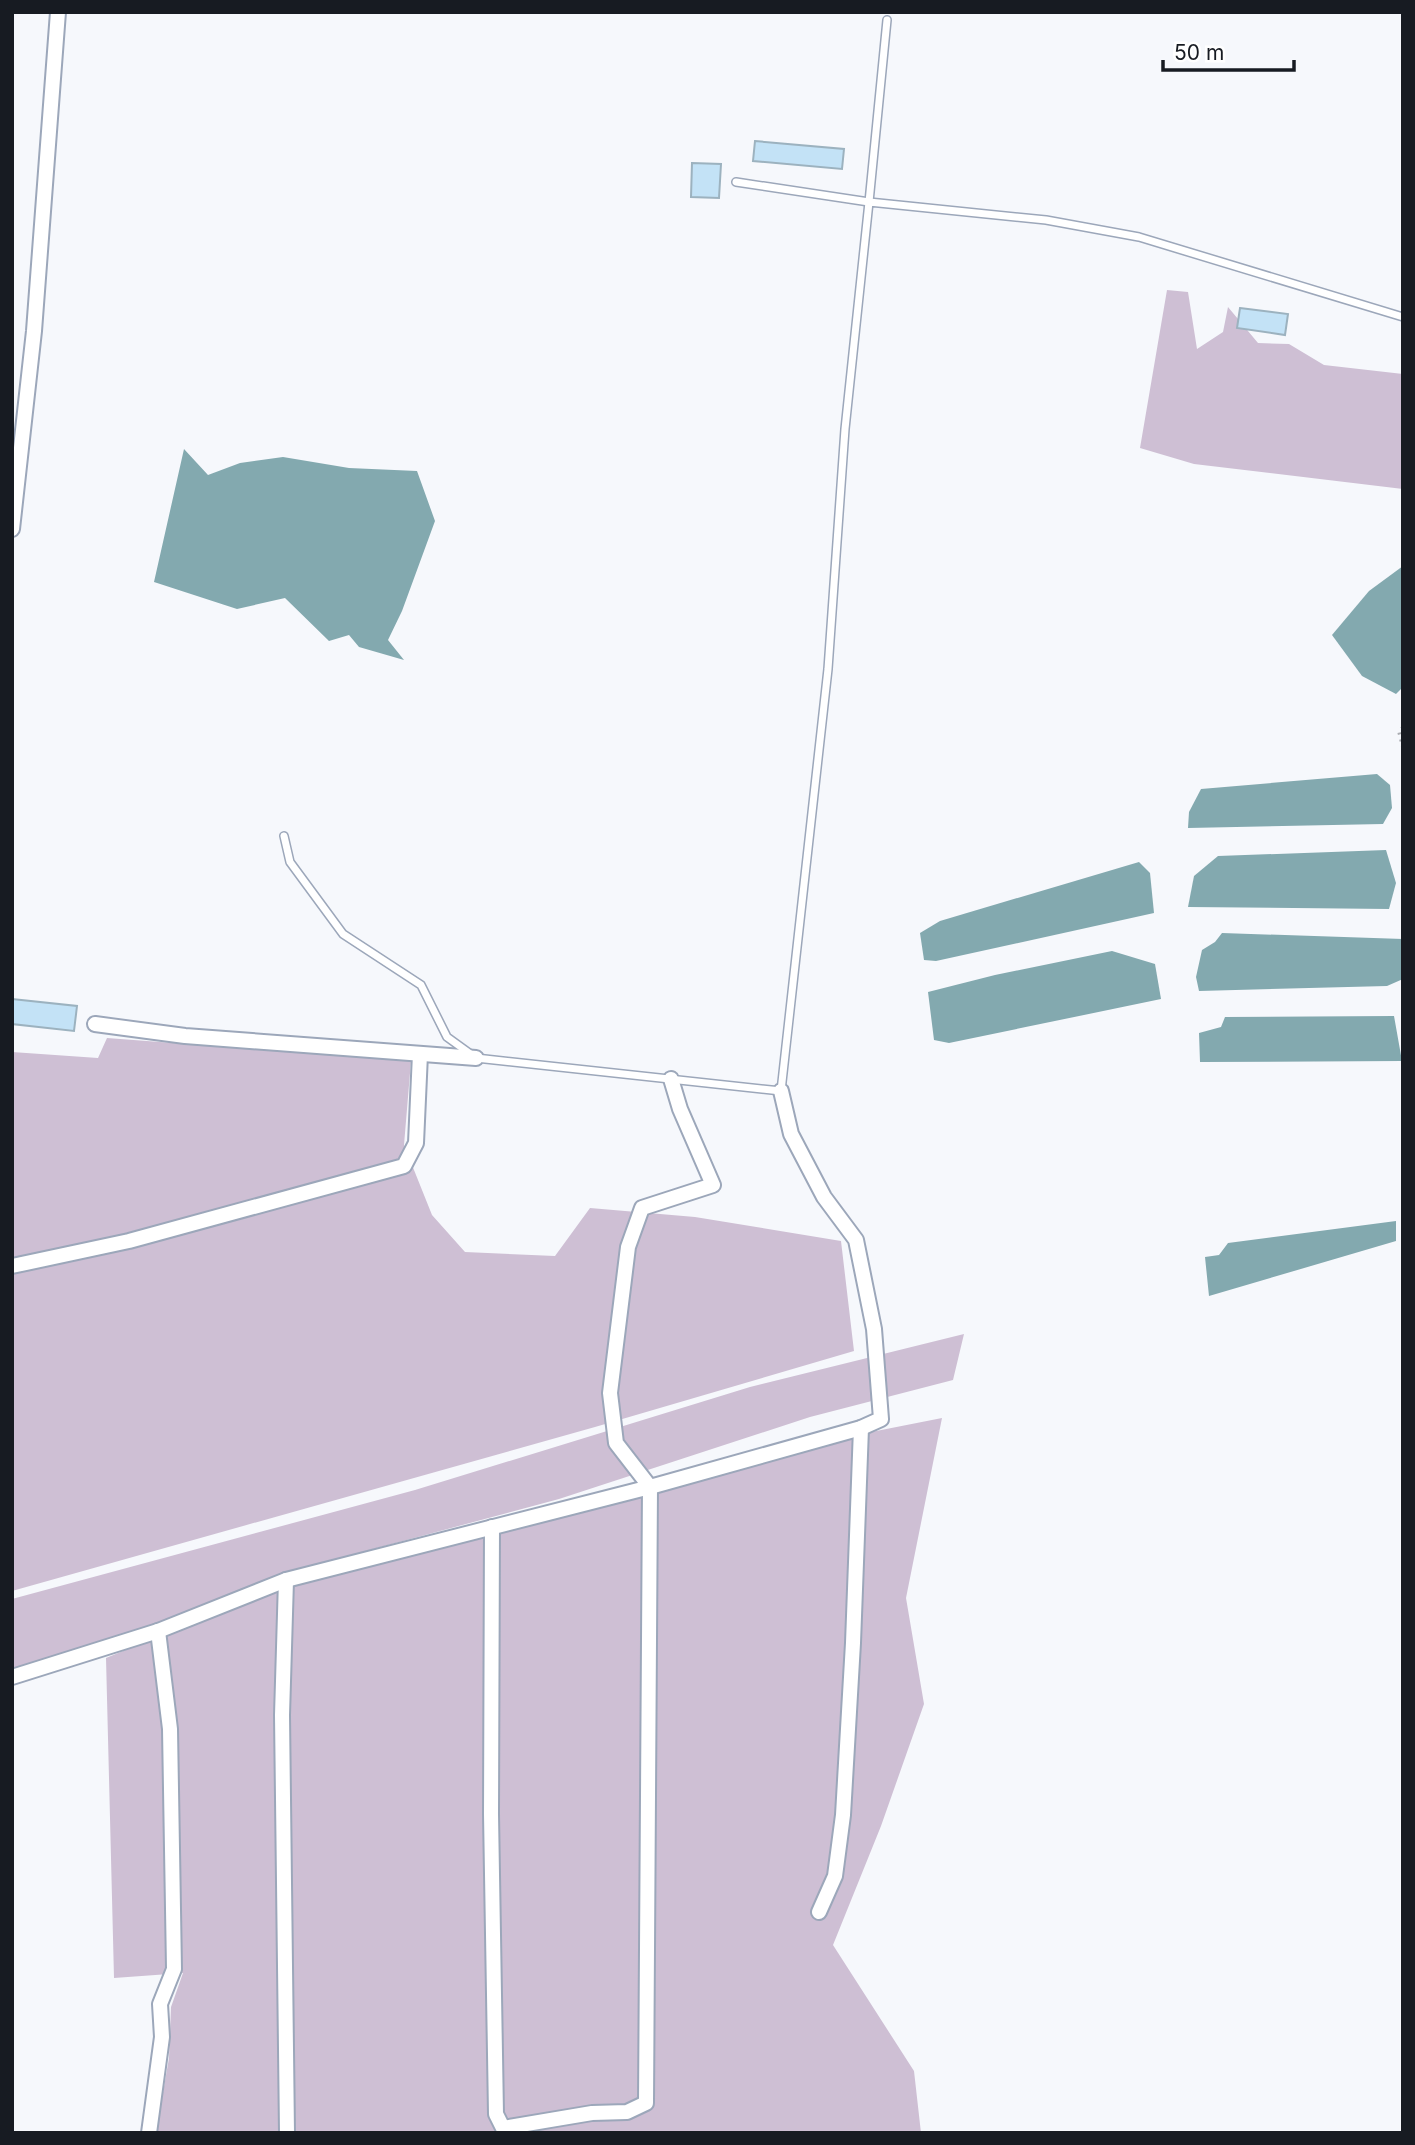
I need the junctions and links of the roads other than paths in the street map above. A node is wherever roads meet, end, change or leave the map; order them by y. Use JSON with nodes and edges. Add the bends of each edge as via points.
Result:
{"nodes":[{"id":1,"x":58,"y":12,"type":"edge"},
{"id":2,"x":887,"y":20,"type":"dead end"},
{"id":3,"x":736,"y":182,"type":"dead end"},
{"id":4,"x":869,"y":202,"type":"junction"},
{"id":5,"x":1403,"y":317,"type":"edge"},
{"id":6,"x":12,"y":529,"type":"edge"},
{"id":7,"x":284,"y":836,"type":"dead end"},
{"id":8,"x":95,"y":1024,"type":"dead end"},
{"id":9,"x":420,"y":1054,"type":"junction"},
{"id":10,"x":476,"y":1058,"type":"junction"},
{"id":11,"x":671,"y":1079,"type":"junction"},
{"id":12,"x":781,"y":1091,"type":"junction"},
{"id":13,"x":12,"y":1266,"type":"edge"},
{"id":14,"x":860,"y":1428,"type":"junction"},
{"id":15,"x":650,"y":1487,"type":"junction"},
{"id":16,"x":492,"y":1527,"type":"junction"},
{"id":17,"x":286,"y":1580,"type":"junction"},
{"id":18,"x":158,"y":1630,"type":"junction"},
{"id":19,"x":12,"y":1677,"type":"edge"},
{"id":20,"x":819,"y":1912,"type":"dead end"},
{"id":21,"x":500,"y":2131,"type":"edge"},
{"id":22,"x":149,"y":2133,"type":"edge"},
{"id":23,"x":287,"y":2133,"type":"edge"}],
"edges":[{"from":1,"to":6,"type":"street","via":[[34,331]]},
{"from":2,"to":4,"type":"lane"},
{"from":3,"to":4,"type":"lane"},
{"from":4,"to":5,"type":"lane","via":[[1046,220],[1139,237]]},
{"from":4,"to":12,"type":"lane","via":[[845,429],[828,670]]},
{"from":7,"to":10,"type":"lane","via":[[290,862],[343,934],[421,985],[447,1037]]},
{"from":8,"to":9,"type":"street","via":[[185,1036]]},
{"from":9,"to":10,"type":"street"},
{"from":9,"to":13,"type":"street","via":[[416,1143],[404,1166],[129,1241]]},
{"from":10,"to":11,"type":"lane"},
{"from":11,"to":12,"type":"lane"},
{"from":11,"to":15,"type":"street","via":[[713,1185],[642,1208],[628,1247],[610,1393],[616,1443]]},
{"from":12,"to":14,"type":"street","via":[[791,1134],[824,1197],[856,1240],[874,1329],[881,1419]]},
{"from":14,"to":15,"type":"street"},
{"from":14,"to":20,"type":"street","via":[[843,1815],[835,1876]]},
{"from":15,"to":16,"type":"street"},
{"from":15,"to":21,"type":"street","via":[[646,2103],[627,2112],[592,2113]]},
{"from":16,"to":17,"type":"street"},
{"from":16,"to":21,"type":"street","via":[[491,1814],[496,2114]]},
{"from":17,"to":18,"type":"street"},
{"from":17,"to":23,"type":"street","via":[[282,1715]]},
{"from":18,"to":19,"type":"street"},
{"from":18,"to":22,"type":"street","via":[[170,1729],[174,1969],[160,2004],[162,2037]]}]}
